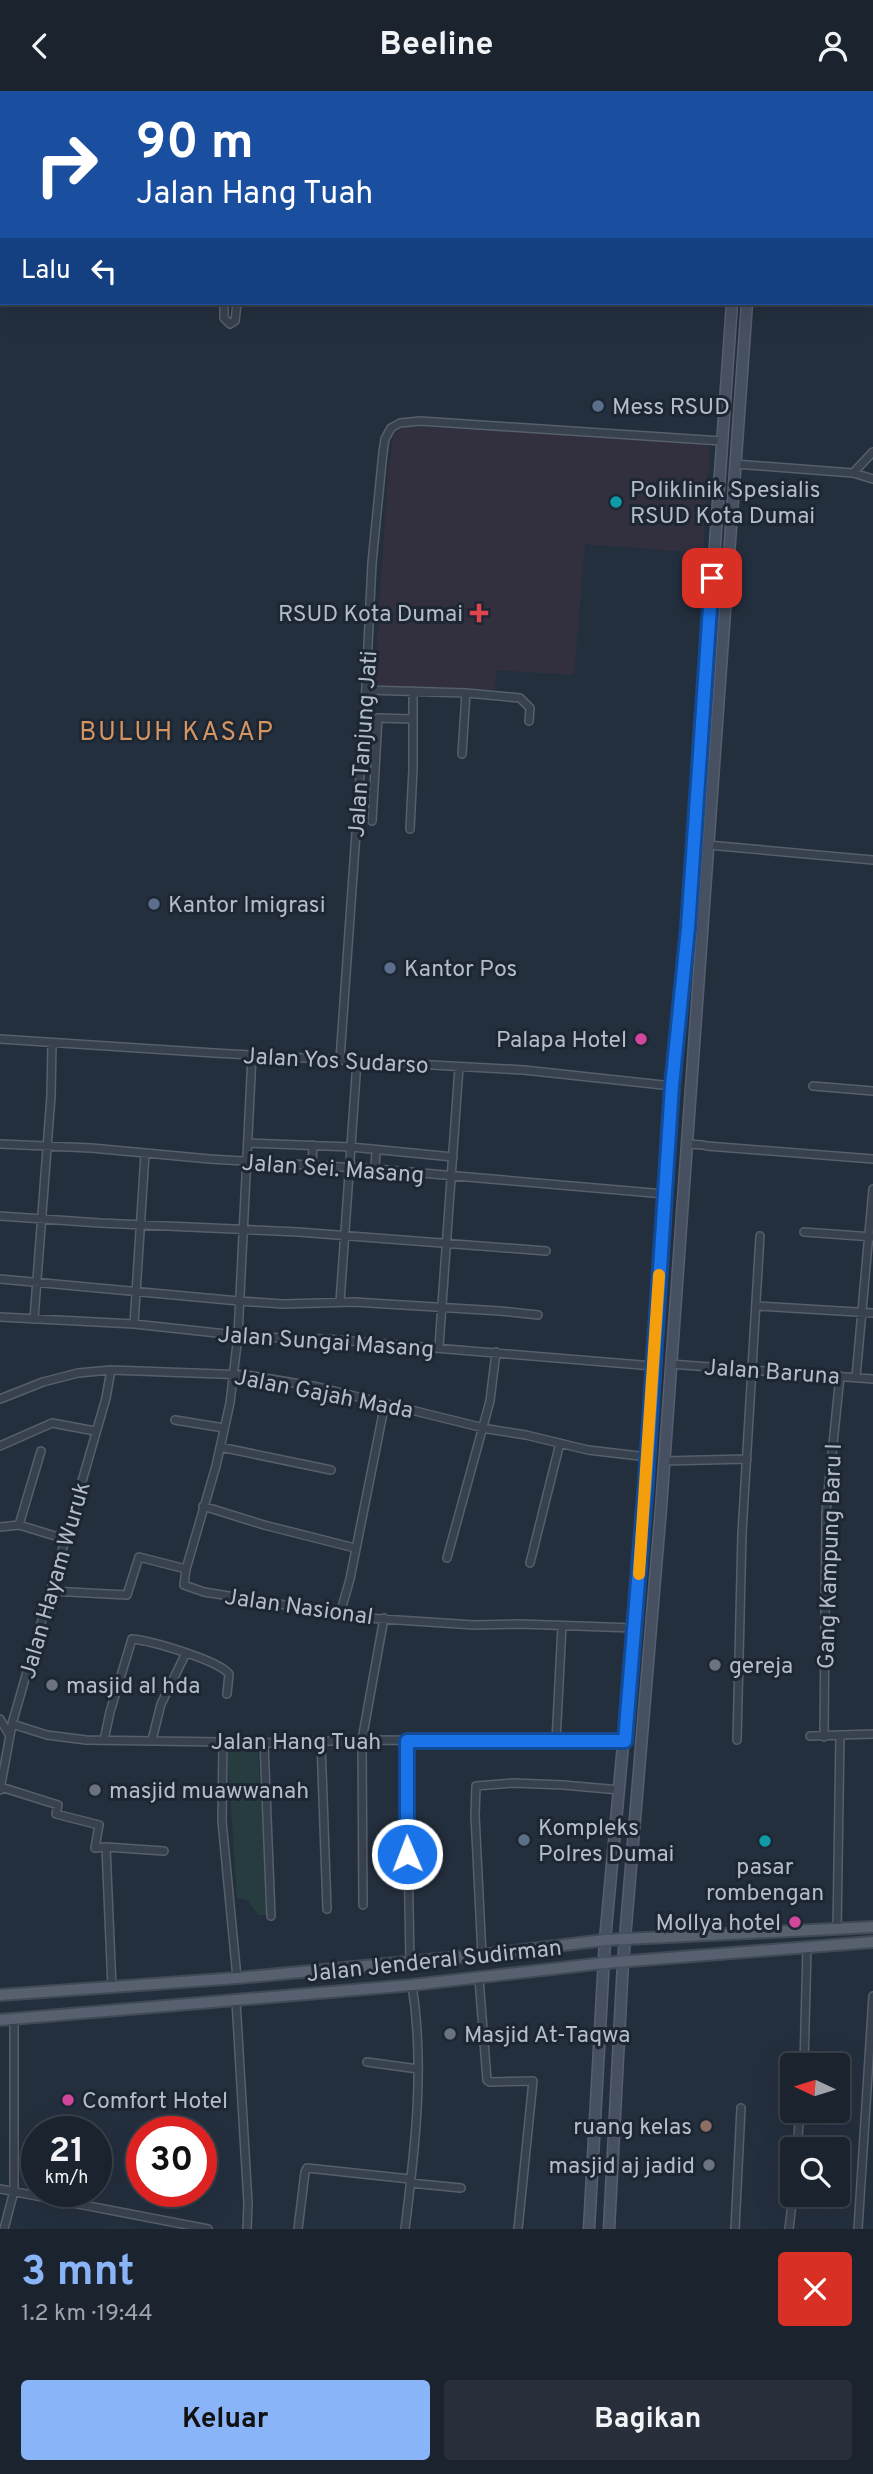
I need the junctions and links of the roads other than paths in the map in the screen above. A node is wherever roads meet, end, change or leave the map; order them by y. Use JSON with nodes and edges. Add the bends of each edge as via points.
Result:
{"nodes":[{"id":1,"x":224,"y":305,"type":"edge"},
{"id":2,"x":237,"y":305,"type":"edge"},
{"id":3,"x":732,"y":305,"type":"edge"},
{"id":4,"x":747,"y":305,"type":"edge"},
{"id":5,"x":722,"y":440,"type":"junction"},
{"id":6,"x":873,"y":452,"type":"edge"},
{"id":7,"x":735,"y":464,"type":"junction"},
{"id":8,"x":853,"y":473,"type":"junction"},
{"id":9,"x":873,"y":479,"type":"edge"},
{"id":10,"x":366,"y":690,"type":"junction"},
{"id":11,"x":413,"y":691,"type":"junction"},
{"id":12,"x":466,"y":693,"type":"junction"},
{"id":13,"x":413,"y":719,"type":"junction"},
{"id":14,"x":529,"y":721,"type":"dead end"},
{"id":15,"x":700,"y":744,"type":"junction"},
{"id":16,"x":715,"y":745,"type":"junction"},
{"id":17,"x":462,"y":754,"type":"dead end"},
{"id":18,"x":372,"y":821,"type":"dead end"},
{"id":19,"x":411,"y":829,"type":"dead end"},
{"id":20,"x":708,"y":845,"type":"junction"},
{"id":21,"x":873,"y":860,"type":"edge"},
{"id":22,"x":0,"y":1039,"type":"edge"},
{"id":23,"x":52,"y":1043,"type":"junction"},
{"id":24,"x":252,"y":1056,"type":"junction"},
{"id":25,"x":341,"y":1059,"type":"junction"},
{"id":26,"x":357,"y":1062,"type":"junction"},
{"id":27,"x":459,"y":1067,"type":"junction"},
{"id":28,"x":672,"y":1086,"type":"junction"},
{"id":29,"x":813,"y":1086,"type":"dead end"},
{"id":30,"x":873,"y":1091,"type":"edge"},
{"id":31,"x":249,"y":1143,"type":"junction"},
{"id":32,"x":0,"y":1144,"type":"edge"},
{"id":33,"x":688,"y":1144,"type":"junction"},
{"id":34,"x":313,"y":1145,"type":"junction"},
{"id":35,"x":48,"y":1146,"type":"junction"},
{"id":36,"x":351,"y":1147,"type":"junction"},
{"id":37,"x":376,"y":1150,"type":"junction"},
{"id":38,"x":145,"y":1154,"type":"junction"},
{"id":39,"x":453,"y":1157,"type":"junction"},
{"id":40,"x":873,"y":1160,"type":"edge"},
{"id":41,"x":247,"y":1162,"type":"junction"},
{"id":42,"x":312,"y":1165,"type":"junction"},
{"id":43,"x":349,"y":1168,"type":"junction"},
{"id":44,"x":375,"y":1169,"type":"junction"},
{"id":45,"x":452,"y":1176,"type":"junction"},
{"id":46,"x":873,"y":1189,"type":"edge"},
{"id":47,"x":665,"y":1194,"type":"junction"},
{"id":48,"x":0,"y":1216,"type":"edge"},
{"id":49,"x":42,"y":1218,"type":"junction"},
{"id":50,"x":141,"y":1225,"type":"junction"},
{"id":51,"x":244,"y":1228,"type":"junction"},
{"id":52,"x":804,"y":1232,"type":"dead end"},
{"id":53,"x":344,"y":1236,"type":"junction"},
{"id":54,"x":760,"y":1237,"type":"dead end"},
{"id":55,"x":871,"y":1237,"type":"edge"},
{"id":56,"x":447,"y":1244,"type":"junction"},
{"id":57,"x":546,"y":1251,"type":"dead end"},
{"id":58,"x":0,"y":1279,"type":"edge"},
{"id":59,"x":37,"y":1282,"type":"junction"},
{"id":60,"x":137,"y":1292,"type":"junction"},
{"id":61,"x":239,"y":1301,"type":"junction"},
{"id":62,"x":340,"y":1302,"type":"junction"},
{"id":63,"x":757,"y":1306,"type":"junction"},
{"id":64,"x":441,"y":1309,"type":"junction"},
{"id":65,"x":862,"y":1312,"type":"junction"},
{"id":66,"x":873,"y":1313,"type":"edge"},
{"id":67,"x":538,"y":1315,"type":"dead end"},
{"id":68,"x":0,"y":1317,"type":"edge"},
{"id":69,"x":34,"y":1319,"type":"junction"},
{"id":70,"x":134,"y":1324,"type":"junction"},
{"id":71,"x":238,"y":1335,"type":"junction"},
{"id":72,"x":439,"y":1347,"type":"junction"},
{"id":73,"x":496,"y":1352,"type":"junction"},
{"id":74,"x":670,"y":1364,"type":"junction"},
{"id":75,"x":653,"y":1366,"type":"junction"},
{"id":76,"x":752,"y":1369,"type":"junction"},
{"id":77,"x":111,"y":1370,"type":"junction"},
{"id":78,"x":234,"y":1374,"type":"junction"},
{"id":79,"x":840,"y":1377,"type":"junction"},
{"id":80,"x":856,"y":1377,"type":"junction"},
{"id":81,"x":873,"y":1379,"type":"edge"},
{"id":82,"x":0,"y":1399,"type":"edge"},
{"id":83,"x":385,"y":1403,"type":"junction"},
{"id":84,"x":175,"y":1420,"type":"dead end"},
{"id":85,"x":224,"y":1428,"type":"junction"},
{"id":86,"x":481,"y":1428,"type":"junction"},
{"id":87,"x":95,"y":1431,"type":"junction"},
{"id":88,"x":561,"y":1443,"type":"junction"},
{"id":89,"x":0,"y":1446,"type":"edge"},
{"id":90,"x":220,"y":1447,"type":"junction"},
{"id":91,"x":41,"y":1451,"type":"dead end"},
{"id":92,"x":648,"y":1457,"type":"junction"},
{"id":93,"x":747,"y":1459,"type":"junction"},
{"id":94,"x":664,"y":1461,"type":"junction"},
{"id":95,"x":331,"y":1470,"type":"dead end"},
{"id":96,"x":203,"y":1506,"type":"junction"},
{"id":97,"x":19,"y":1525,"type":"junction"},
{"id":98,"x":0,"y":1527,"type":"edge"},
{"id":99,"x":65,"y":1539,"type":"junction"},
{"id":100,"x":355,"y":1548,"type":"junction"},
{"id":101,"x":447,"y":1557,"type":"dead end"},
{"id":102,"x":530,"y":1563,"type":"dead end"},
{"id":103,"x":186,"y":1569,"type":"junction"},
{"id":104,"x":50,"y":1591,"type":"junction"},
{"id":105,"x":340,"y":1614,"type":"junction"},
{"id":106,"x":384,"y":1618,"type":"junction"},
{"id":107,"x":562,"y":1626,"type":"junction"},
{"id":108,"x":634,"y":1627,"type":"junction"},
{"id":109,"x":186,"y":1653,"type":"junction"},
{"id":110,"x":226,"y":1694,"type":"dead end"},
{"id":111,"x":0,"y":1719,"type":"edge"},
{"id":112,"x":12,"y":1724,"type":"junction"},
{"id":113,"x":873,"y":1734,"type":"edge"},
{"id":114,"x":840,"y":1735,"type":"junction"},
{"id":115,"x":11,"y":1736,"type":"junction"},
{"id":116,"x":810,"y":1736,"type":"dead end"},
{"id":117,"x":824,"y":1737,"type":"junction"},
{"id":118,"x":104,"y":1740,"type":"junction"},
{"id":119,"x":152,"y":1740,"type":"junction"},
{"id":120,"x":362,"y":1740,"type":"junction"},
{"id":121,"x":737,"y":1740,"type":"dead end"},
{"id":122,"x":407,"y":1741,"type":"junction"},
{"id":123,"x":556,"y":1741,"type":"junction"},
{"id":124,"x":625,"y":1741,"type":"junction"},
{"id":125,"x":223,"y":1742,"type":"junction"},
{"id":126,"x":321,"y":1742,"type":"junction"},
{"id":127,"x":264,"y":1743,"type":"junction"},
{"id":128,"x":1,"y":1788,"type":"edge"},
{"id":129,"x":621,"y":1790,"type":"junction"},
{"id":130,"x":106,"y":1847,"type":"junction"},
{"id":131,"x":164,"y":1851,"type":"dead end"},
{"id":132,"x":363,"y":1905,"type":"dead end"},
{"id":133,"x":327,"y":1909,"type":"dead end"},
{"id":134,"x":271,"y":1916,"type":"dead end"},
{"id":135,"x":873,"y":1927,"type":"edge"},
{"id":136,"x":837,"y":1930,"type":"junction"},
{"id":137,"x":626,"y":1939,"type":"junction"},
{"id":138,"x":605,"y":1940,"type":"junction"},
{"id":139,"x":873,"y":1943,"type":"edge"},
{"id":140,"x":807,"y":1948,"type":"junction"},
{"id":141,"x":482,"y":1955,"type":"junction"},
{"id":142,"x":410,"y":1960,"type":"junction"},
{"id":143,"x":624,"y":1962,"type":"junction"},
{"id":144,"x":604,"y":1963,"type":"junction"},
{"id":145,"x":274,"y":1974,"type":"junction"},
{"id":146,"x":237,"y":1978,"type":"junction"},
{"id":147,"x":479,"y":1979,"type":"junction"},
{"id":148,"x":412,"y":1985,"type":"junction"},
{"id":149,"x":112,"y":1987,"type":"junction"},
{"id":150,"x":0,"y":1995,"type":"edge"},
{"id":151,"x":873,"y":1996,"type":"edge"},
{"id":152,"x":276,"y":1997,"type":"junction"},
{"id":153,"x":236,"y":2001,"type":"junction"},
{"id":154,"x":0,"y":2020,"type":"edge"},
{"id":155,"x":14,"y":2020,"type":"junction"},
{"id":156,"x":804,"y":2053,"type":"edge"},
{"id":157,"x":367,"y":2062,"type":"dead end"},
{"id":158,"x":418,"y":2069,"type":"junction"},
{"id":159,"x":741,"y":2108,"type":"dead end"},
{"id":160,"x":410,"y":2181,"type":"junction"},
{"id":161,"x":461,"y":2188,"type":"dead end"},
{"id":162,"x":0,"y":2189,"type":"edge"},
{"id":163,"x":14,"y":2191,"type":"junction"},
{"id":164,"x":792,"y":2207,"type":"edge"},
{"id":165,"x":4,"y":2229,"type":"edge"},
{"id":166,"x":208,"y":2229,"type":"edge"},
{"id":167,"x":247,"y":2229,"type":"edge"},
{"id":168,"x":298,"y":2229,"type":"edge"},
{"id":169,"x":405,"y":2229,"type":"edge"},
{"id":170,"x":518,"y":2229,"type":"edge"},
{"id":171,"x":589,"y":2229,"type":"edge"},
{"id":172,"x":609,"y":2229,"type":"edge"},
{"id":173,"x":735,"y":2229,"type":"edge"},
{"id":174,"x":789,"y":2229,"type":"edge"},
{"id":175,"x":858,"y":2229,"type":"edge"}],
"edges":[{"from":1,"to":2,"type":"street","via":[[224,319],[230,324],[235,321]]},
{"from":3,"to":5,"type":"street"},
{"from":4,"to":7,"type":"street"},
{"from":5,"to":10,"type":"street","name":"Jalan Tanjung Jati","via":[[420,421],[391,428],[385,439],[372,563]]},
{"from":5,"to":15,"type":"street"},
{"from":6,"to":8,"type":"street"},
{"from":7,"to":8,"type":"street"},
{"from":7,"to":16,"type":"street"},
{"from":8,"to":9,"type":"street"},
{"from":10,"to":11,"type":"street"},
{"from":10,"to":25,"type":"street","name":"Jalan Tanjung Jati"},
{"from":11,"to":12,"type":"street"},
{"from":11,"to":13,"type":"street"},
{"from":12,"to":14,"type":"street","via":[[520,698],[530,708]]},
{"from":12,"to":17,"type":"street"},
{"from":13,"to":18,"type":"street","via":[[378,718]]},
{"from":13,"to":19,"type":"street"},
{"from":15,"to":16,"type":"street"},
{"from":15,"to":28,"type":"street"},
{"from":16,"to":20,"type":"street"},
{"from":20,"to":21,"type":"street"},
{"from":20,"to":33,"type":"street"},
{"from":22,"to":23,"type":"street","name":"Jalan Yos Sudarso"},
{"from":23,"to":24,"type":"street","name":"Jalan Yos Sudarso"},
{"from":23,"to":35,"type":"street"},
{"from":24,"to":25,"type":"street","name":"Jalan Yos Sudarso"},
{"from":24,"to":31,"type":"street"},
{"from":25,"to":26,"type":"street","name":"Jalan Yos Sudarso"},
{"from":26,"to":27,"type":"street","name":"Jalan Yos Sudarso"},
{"from":26,"to":36,"type":"street"},
{"from":27,"to":28,"type":"street","name":"Jalan Yos Sudarso"},
{"from":27,"to":39,"type":"street"},
{"from":28,"to":47,"type":"street"},
{"from":29,"to":30,"type":"street"},
{"from":31,"to":34,"type":"street"},
{"from":31,"to":41,"type":"street"},
{"from":32,"to":35,"type":"street","name":"Jalan Sei. Masang"},
{"from":33,"to":40,"type":"street"},
{"from":33,"to":74,"type":"street"},
{"from":34,"to":36,"type":"street"},
{"from":34,"to":42,"type":"street"},
{"from":35,"to":38,"type":"street","name":"Jalan Sei. Masang"},
{"from":35,"to":49,"type":"street"},
{"from":36,"to":37,"type":"street"},
{"from":36,"to":43,"type":"street"},
{"from":37,"to":39,"type":"street"},
{"from":37,"to":44,"type":"street"},
{"from":38,"to":41,"type":"street","name":"Jalan Sei. Masang"},
{"from":38,"to":50,"type":"street"},
{"from":39,"to":45,"type":"street"},
{"from":41,"to":42,"type":"street","name":"Jalan Sei. Masang"},
{"from":41,"to":51,"type":"street"},
{"from":42,"to":43,"type":"street","name":"Jalan Sei. Masang"},
{"from":43,"to":44,"type":"street","name":"Jalan Sei. Masang"},
{"from":43,"to":53,"type":"street"},
{"from":44,"to":45,"type":"street","name":"Jalan Sei. Masang"},
{"from":45,"to":47,"type":"street","name":"Jalan Sei. Masang"},
{"from":45,"to":56,"type":"street"},
{"from":46,"to":55,"type":"street"},
{"from":47,"to":75,"type":"street"},
{"from":48,"to":49,"type":"street"},
{"from":49,"to":50,"type":"street"},
{"from":49,"to":59,"type":"street"},
{"from":50,"to":51,"type":"street"},
{"from":50,"to":60,"type":"street"},
{"from":51,"to":53,"type":"street"},
{"from":51,"to":61,"type":"street"},
{"from":52,"to":55,"type":"street"},
{"from":53,"to":56,"type":"street"},
{"from":53,"to":62,"type":"street"},
{"from":54,"to":63,"type":"street"},
{"from":55,"to":65,"type":"street"},
{"from":56,"to":57,"type":"street"},
{"from":56,"to":64,"type":"street"},
{"from":58,"to":59,"type":"street"},
{"from":59,"to":60,"type":"street"},
{"from":59,"to":69,"type":"street"},
{"from":60,"to":61,"type":"street"},
{"from":60,"to":70,"type":"street"},
{"from":61,"to":62,"type":"street"},
{"from":61,"to":71,"type":"street"},
{"from":62,"to":64,"type":"street"},
{"from":63,"to":65,"type":"street"},
{"from":63,"to":76,"type":"street"},
{"from":64,"to":67,"type":"street"},
{"from":64,"to":72,"type":"street"},
{"from":65,"to":66,"type":"street"},
{"from":65,"to":80,"type":"street"},
{"from":68,"to":69,"type":"street","name":"Jalan Sungai Masang"},
{"from":69,"to":70,"type":"street","name":"Jalan Sungai Masang"},
{"from":70,"to":71,"type":"street","name":"Jalan Sungai Masang"},
{"from":71,"to":72,"type":"street","name":"Jalan Sungai Masang"},
{"from":71,"to":78,"type":"street"},
{"from":72,"to":73,"type":"street","name":"Jalan Sungai Masang"},
{"from":73,"to":75,"type":"street","name":"Jalan Sungai Masang"},
{"from":73,"to":86,"type":"street","via":[[490,1401]]},
{"from":74,"to":76,"type":"street","name":"Jalan Baruna"},
{"from":74,"to":94,"type":"street"},
{"from":75,"to":92,"type":"street"},
{"from":76,"to":79,"type":"street","name":"Jalan Baruna"},
{"from":76,"to":93,"type":"street"},
{"from":77,"to":78,"type":"street","name":"Jalan Gajah Mada"},
{"from":77,"to":82,"type":"street","name":"Jalan Gajah Mada","via":[[58,1378]]},
{"from":77,"to":87,"type":"street","name":"Jalan Hayam Wuruk"},
{"from":78,"to":83,"type":"street","name":"Jalan Gajah Mada","via":[[286,1380]]},
{"from":78,"to":85,"type":"street"},
{"from":79,"to":80,"type":"street","name":"Jalan Baruna"},
{"from":79,"to":117,"type":"street","name":"Gang Kampung Baru I","via":[[826,1512]]},
{"from":80,"to":81,"type":"street","name":"Jalan Baruna"},
{"from":83,"to":86,"type":"street","name":"Jalan Gajah Mada"},
{"from":83,"to":100,"type":"street"},
{"from":84,"to":85,"type":"street"},
{"from":85,"to":90,"type":"street"},
{"from":86,"to":88,"type":"street","name":"Jalan Gajah Mada"},
{"from":86,"to":101,"type":"street"},
{"from":87,"to":89,"type":"street","via":[[52,1423]]},
{"from":87,"to":99,"type":"street","name":"Jalan Hayam Wuruk"},
{"from":88,"to":92,"type":"street","name":"Jalan Gajah Mada"},
{"from":88,"to":102,"type":"street"},
{"from":90,"to":95,"type":"street"},
{"from":90,"to":96,"type":"street"},
{"from":91,"to":97,"type":"street"},
{"from":92,"to":108,"type":"street"},
{"from":93,"to":94,"type":"street"},
{"from":93,"to":121,"type":"street"},
{"from":94,"to":137,"type":"street"},
{"from":96,"to":100,"type":"street"},
{"from":96,"to":103,"type":"street"},
{"from":97,"to":98,"type":"street"},
{"from":97,"to":99,"type":"street"},
{"from":99,"to":104,"type":"street","name":"Jalan Hayam Wuruk"},
{"from":100,"to":105,"type":"street"},
{"from":103,"to":104,"type":"street","via":[[139,1557],[127,1595]]},
{"from":103,"to":105,"type":"street","name":"Jalan Nasional","via":[[184,1585],[192,1590]]},
{"from":104,"to":112,"type":"street","name":"Jalan Hayam Wuruk"},
{"from":105,"to":106,"type":"street","name":"Jalan Nasional"},
{"from":106,"to":107,"type":"street","name":"Jalan Nasional"},
{"from":106,"to":120,"type":"street"},
{"from":107,"to":108,"type":"street","name":"Jalan Nasional"},
{"from":107,"to":123,"type":"street"},
{"from":108,"to":124,"type":"street"},
{"from":109,"to":110,"type":"street","via":[[228,1671]]},
{"from":109,"to":118,"type":"street","via":[[131,1640]]},
{"from":109,"to":119,"type":"street","via":[[162,1704]]},
{"from":111,"to":115,"type":"street"},
{"from":112,"to":115,"type":"street","name":"Jalan Hayam Wuruk"},
{"from":112,"to":118,"type":"street","name":"Jalan Hang Tuah","via":[[57,1737]]},
{"from":113,"to":114,"type":"street"},
{"from":114,"to":117,"type":"street"},
{"from":114,"to":136,"type":"street"},
{"from":115,"to":128,"type":"street","name":"Jalan Hayam Wuruk"},
{"from":116,"to":117,"type":"street"},
{"from":118,"to":119,"type":"street","name":"Jalan Hang Tuah"},
{"from":119,"to":125,"type":"street","name":"Jalan Hang Tuah"},
{"from":120,"to":122,"type":"street","name":"Jalan Hang Tuah"},
{"from":120,"to":126,"type":"street","name":"Jalan Hang Tuah"},
{"from":120,"to":132,"type":"street"},
{"from":122,"to":123,"type":"street","name":"Jalan Hang Tuah"},
{"from":122,"to":142,"type":"street"},
{"from":123,"to":124,"type":"street","name":"Jalan Hang Tuah"},
{"from":124,"to":129,"type":"street"},
{"from":125,"to":127,"type":"street","name":"Jalan Hang Tuah"},
{"from":125,"to":146,"type":"street","via":[[222,1821]]},
{"from":126,"to":127,"type":"street","name":"Jalan Hang Tuah"},
{"from":126,"to":133,"type":"street"},
{"from":127,"to":134,"type":"street"},
{"from":128,"to":130,"type":"street","via":[[58,1805],[56,1814],[98,1825],[95,1848]]},
{"from":129,"to":138,"type":"street"},
{"from":129,"to":141,"type":"street","via":[[513,1783],[476,1786]]},
{"from":130,"to":131,"type":"street"},
{"from":130,"to":149,"type":"street"},
{"from":135,"to":136,"type":"main road","name":"Jalan Jenderal Sudirman"},
{"from":136,"to":137,"type":"main road","name":"Jalan Jenderal Sudirman"},
{"from":137,"to":138,"type":"main road","name":"Jalan Jenderal Sudirman"},
{"from":137,"to":143,"type":"street"},
{"from":138,"to":141,"type":"main road","name":"Jalan Jenderal Sudirman"},
{"from":138,"to":144,"type":"street"},
{"from":139,"to":140,"type":"main road","name":"Jalan Jenderal Sudirman"},
{"from":140,"to":143,"type":"main road","name":"Jalan Jenderal Sudirman"},
{"from":140,"to":156,"type":"street"},
{"from":141,"to":142,"type":"main road","name":"Jalan Jenderal Sudirman"},
{"from":142,"to":145,"type":"main road","name":"Jalan Jenderal Sudirman"},
{"from":143,"to":144,"type":"main road","name":"Jalan Jenderal Sudirman"},
{"from":143,"to":172,"type":"street"},
{"from":144,"to":147,"type":"main road","name":"Jalan Jenderal Sudirman"},
{"from":144,"to":171,"type":"street"},
{"from":145,"to":146,"type":"main road","name":"Jalan Jenderal Sudirman"},
{"from":145,"to":152,"type":"main road"},
{"from":146,"to":149,"type":"main road","name":"Jalan Jenderal Sudirman"},
{"from":147,"to":148,"type":"main road","name":"Jalan Jenderal Sudirman"},
{"from":147,"to":170,"type":"street","via":[[487,2080],[534,2081]]},
{"from":148,"to":152,"type":"main road","name":"Jalan Jenderal Sudirman"},
{"from":148,"to":158,"type":"street"},
{"from":149,"to":150,"type":"main road","name":"Jalan Jenderal Sudirman"},
{"from":151,"to":175,"type":"street"},
{"from":152,"to":153,"type":"main road","name":"Jalan Jenderal Sudirman"},
{"from":153,"to":155,"type":"main road","name":"Jalan Jenderal Sudirman"},
{"from":153,"to":167,"type":"street"},
{"from":154,"to":155,"type":"main road","name":"Jalan Jenderal Sudirman"},
{"from":155,"to":163,"type":"street"},
{"from":157,"to":158,"type":"street"},
{"from":158,"to":160,"type":"street"},
{"from":159,"to":173,"type":"street"},
{"from":160,"to":161,"type":"street"},
{"from":160,"to":168,"type":"street","via":[[307,2168]]},
{"from":160,"to":169,"type":"street"},
{"from":162,"to":163,"type":"street"},
{"from":163,"to":165,"type":"street"},
{"from":163,"to":166,"type":"street"},
{"from":164,"to":174,"type":"street"}]}
